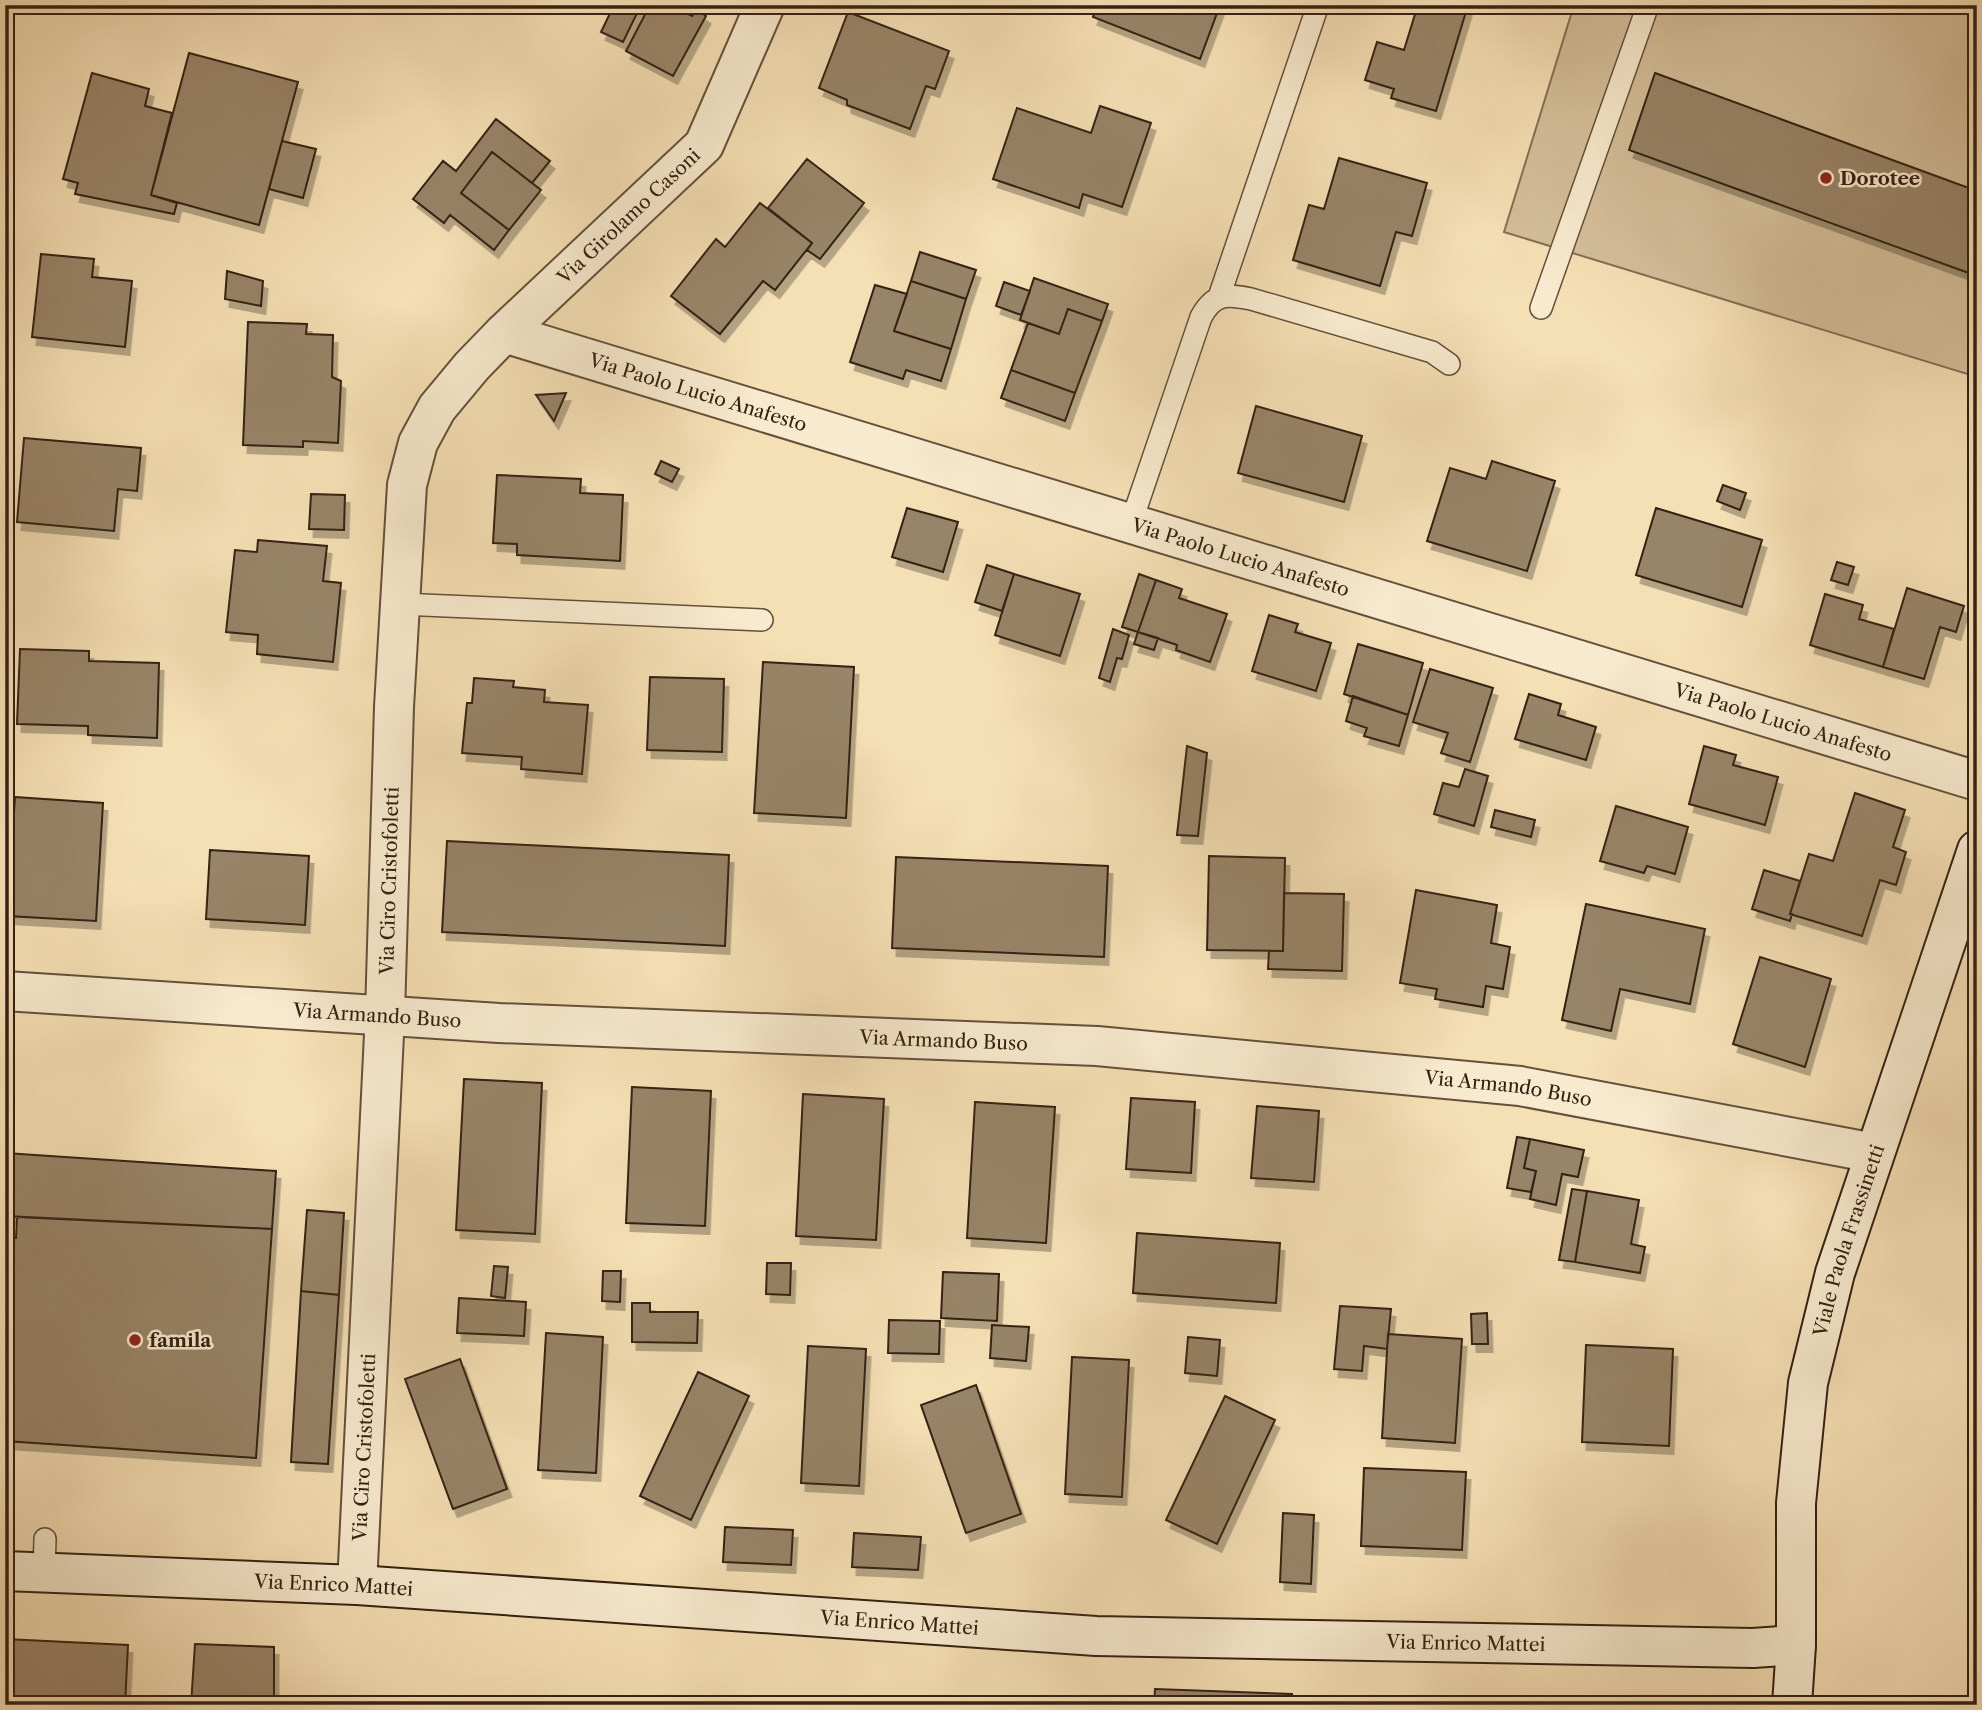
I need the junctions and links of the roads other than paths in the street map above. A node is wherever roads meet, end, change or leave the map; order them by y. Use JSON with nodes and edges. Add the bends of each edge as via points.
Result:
{"nodes":[{"id":1,"x":765,"y":5,"type":"edge"},
{"id":2,"x":1318,"y":5,"type":"edge"},
{"id":3,"x":1648,"y":5,"type":"edge"},
{"id":4,"x":1219,"y":297,"type":"junction"},
{"id":5,"x":1541,"y":308,"type":"dead end"},
{"id":6,"x":504,"y":333,"type":"junction"},
{"id":7,"x":1449,"y":364,"type":"dead end"},
{"id":8,"x":1131,"y":523,"type":"junction"},
{"id":9,"x":400,"y":604,"type":"junction"},
{"id":10,"x":762,"y":620,"type":"dead end"},
{"id":11,"x":1977,"y":781,"type":"edge"},
{"id":12,"x":1977,"y":850,"type":"edge"},
{"id":13,"x":5,"y":991,"type":"edge"},
{"id":14,"x":385,"y":1014,"type":"junction"},
{"id":15,"x":1874,"y":1153,"type":"junction"},
{"id":16,"x":5,"y":1571,"type":"edge"},
{"id":17,"x":357,"y":1585,"type":"junction"},
{"id":18,"x":1796,"y":1645,"type":"junction"},
{"id":19,"x":1792,"y":1705,"type":"edge"}],
"edges":[{"from":1,"to":6,"type":"street","name":"Via Girolamo Casoni","via":[[704,145]]},
{"from":2,"to":4,"type":"lane"},
{"from":3,"to":5,"type":"lane"},
{"from":4,"to":7,"type":"lane","via":[[1231,295],[1264,303],[1432,352]]},
{"from":4,"to":8,"type":"lane","via":[[1201,317]]},
{"from":6,"to":8,"type":"street","name":"Via Paolo Lucio Anafesto"},
{"from":6,"to":9,"type":"street","name":"Via Ciro Cristofoletti","via":[[436,408],[418,443],[407,485]]},
{"from":8,"to":11,"type":"street","name":"Via Paolo Lucio Anafesto"},
{"from":9,"to":10,"type":"lane"},
{"from":9,"to":14,"type":"street","name":"Via Ciro Cristofoletti"},
{"from":12,"to":15,"type":"street","name":"Viale Paola Frassinetti"},
{"from":13,"to":14,"type":"street","name":"Via Armando Buso"},
{"from":14,"to":15,"type":"street","name":"Via Armando Buso","via":[[526,1024],[1097,1046],[1520,1086]]},
{"from":14,"to":17,"type":"street","name":"Via Ciro Cristofoletti"},
{"from":15,"to":18,"type":"street","name":"Viale Paola Frassinetti","via":[[1835,1273],[1808,1383],[1796,1503]]},
{"from":16,"to":17,"type":"street","name":"Via Enrico Mattei","via":[[45,1556]]},
{"from":17,"to":18,"type":"street","name":"Via Enrico Mattei","via":[[1096,1636],[1754,1648]]},
{"from":18,"to":19,"type":"street","name":"Viale Paola Frassinetti"}]}
